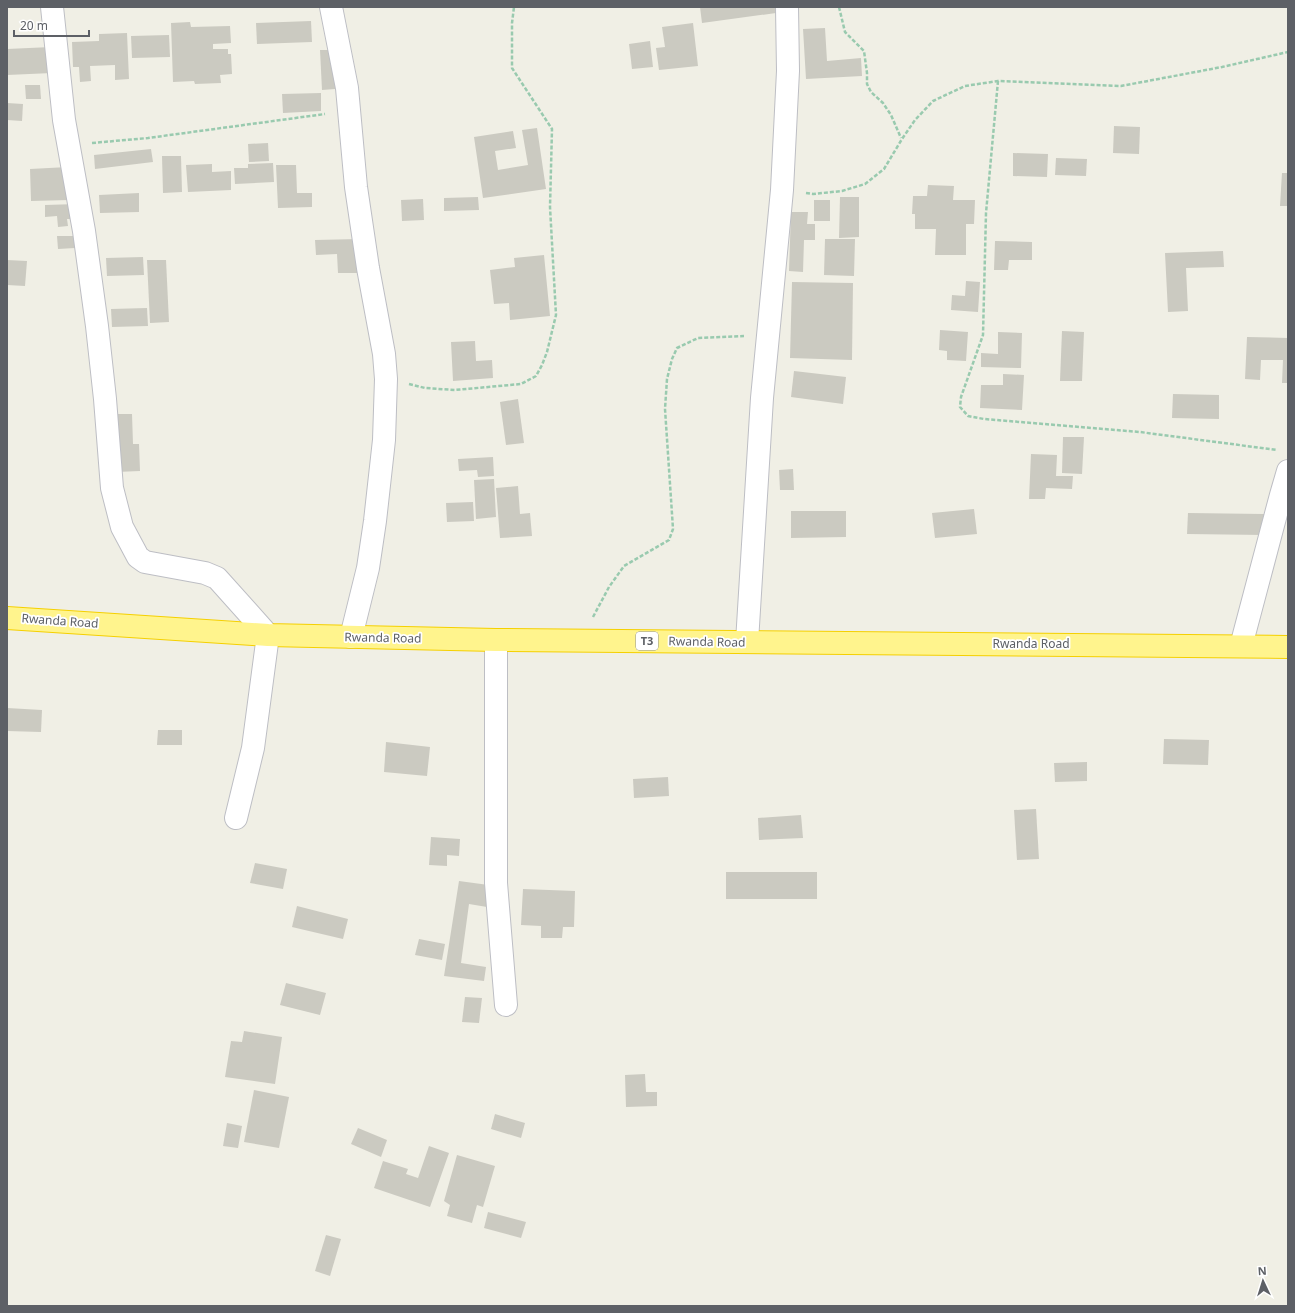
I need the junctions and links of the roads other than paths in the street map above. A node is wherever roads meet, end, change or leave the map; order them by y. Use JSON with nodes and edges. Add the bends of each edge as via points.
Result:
{"nodes":[{"id":1,"x":52,"y":7,"type":"edge"},
{"id":2,"x":331,"y":7,"type":"edge"},
{"id":3,"x":787,"y":7,"type":"edge"},
{"id":4,"x":1288,"y":471,"type":"edge"},
{"id":5,"x":7,"y":618,"type":"edge"},
{"id":6,"x":268,"y":636,"type":"junction"},
{"id":7,"x":351,"y":637,"type":"junction"},
{"id":8,"x":496,"y":640,"type":"junction"},
{"id":9,"x":747,"y":642,"type":"junction"},
{"id":10,"x":1241,"y":646,"type":"junction"},
{"id":11,"x":1288,"y":647,"type":"edge"},
{"id":12,"x":236,"y":818,"type":"dead end"},
{"id":13,"x":506,"y":1005,"type":"dead end"}],
"edges":[{"from":1,"to":6,"type":"street","via":[[64,120],[84,231],[97,326],[112,488],[122,527],[138,557],[145,562],[205,573],[218,578]]},
{"from":2,"to":7,"type":"street","via":[[347,88],[356,187],[386,379],[384,440],[375,521],[368,568]]},
{"from":3,"to":9,"type":"street","via":[[788,71],[782,190],[762,398]]},
{"from":4,"to":10,"type":"street"},
{"from":5,"to":6,"type":"highway","name":"Rwanda Road","number":"T3"},
{"from":6,"to":7,"type":"highway","name":"Rwanda Road","number":"T3"},
{"from":6,"to":12,"type":"street","via":[[253,748]]},
{"from":7,"to":8,"type":"highway","name":"Rwanda Road","number":"T3"},
{"from":8,"to":9,"type":"highway","name":"Rwanda Road","number":"T3"},
{"from":8,"to":13,"type":"street","via":[[496,883]]},
{"from":9,"to":10,"type":"highway","name":"Rwanda Road","number":"T3"},
{"from":10,"to":11,"type":"highway","name":"Rwanda Road","number":"T3"}]}
